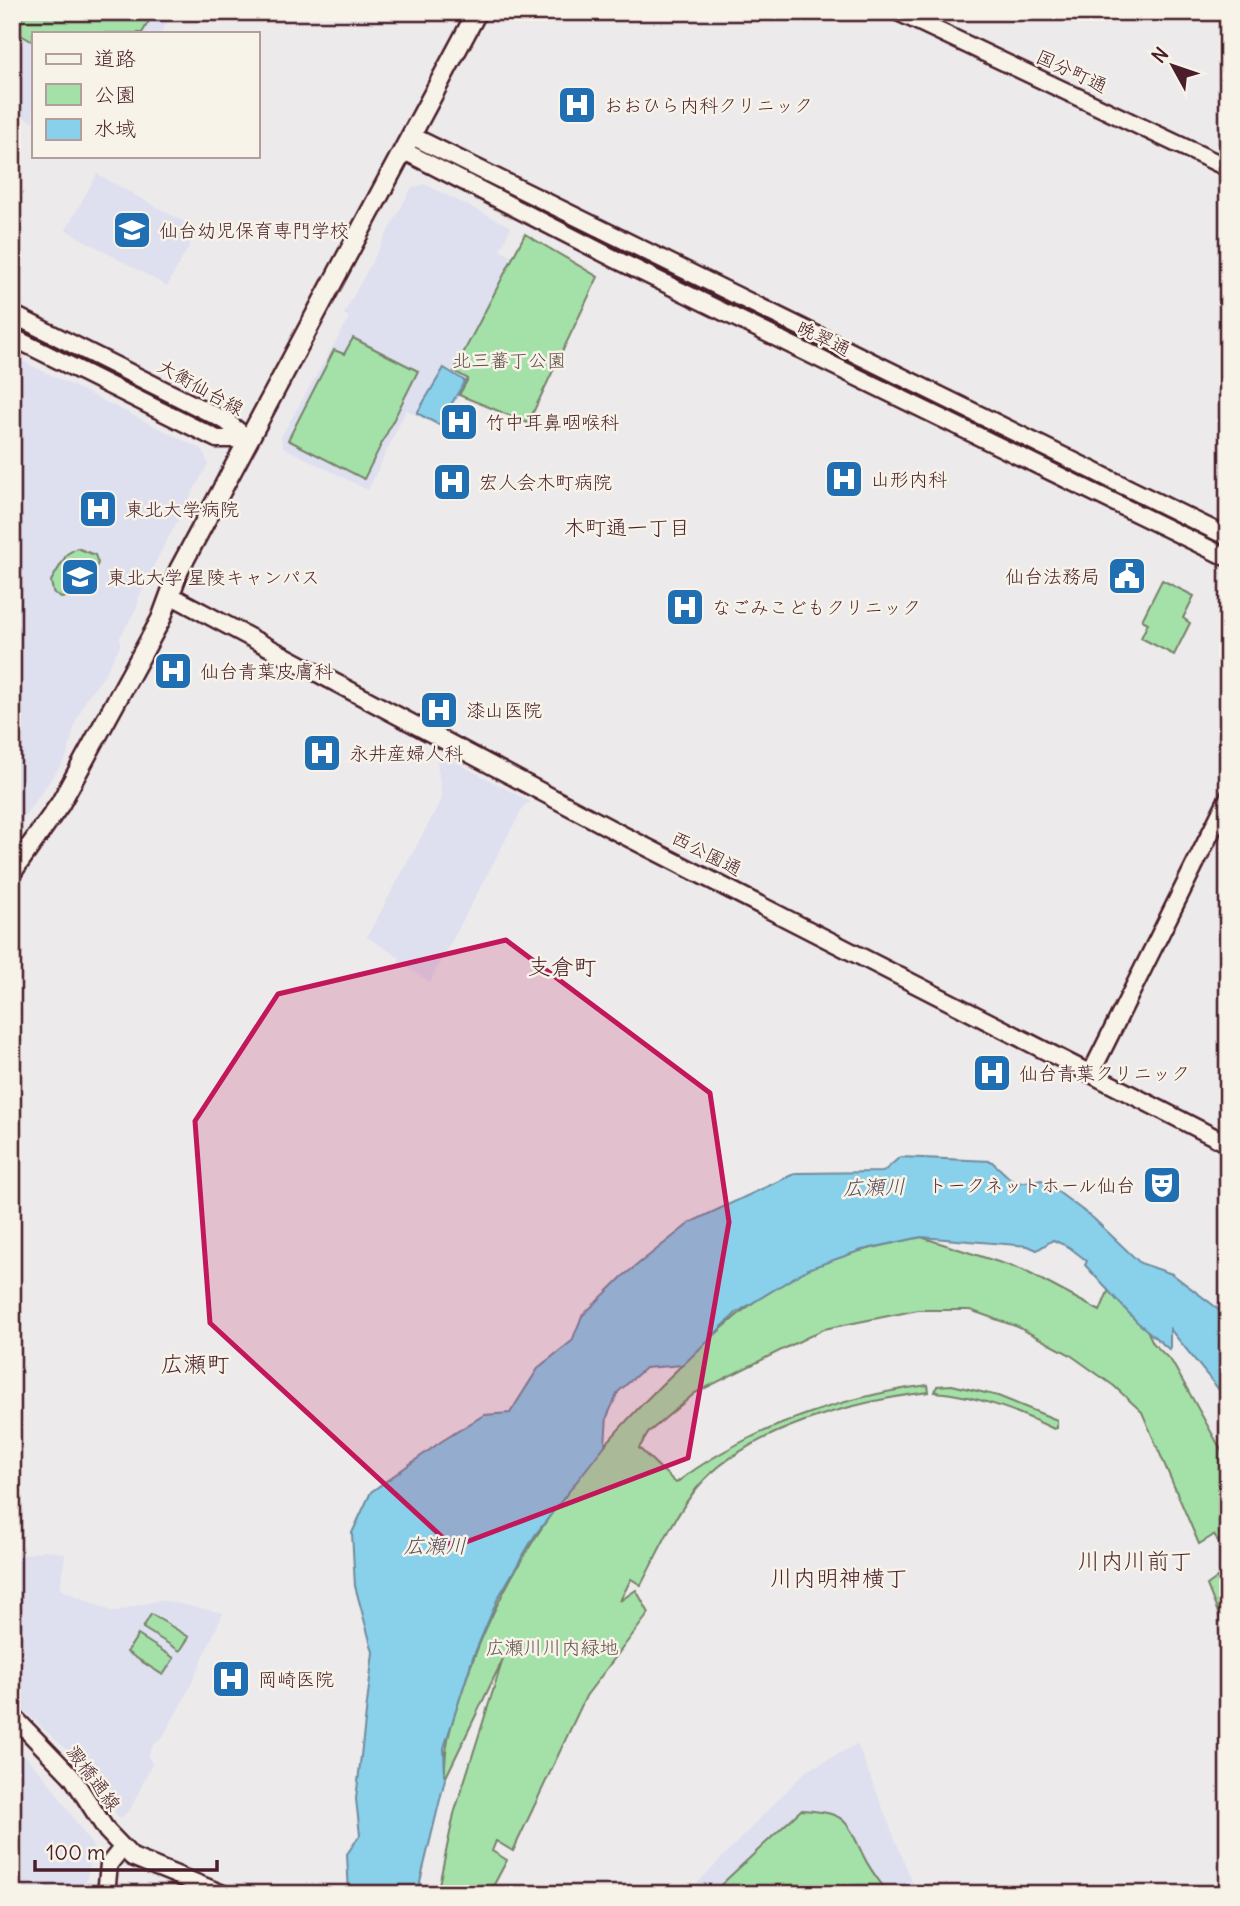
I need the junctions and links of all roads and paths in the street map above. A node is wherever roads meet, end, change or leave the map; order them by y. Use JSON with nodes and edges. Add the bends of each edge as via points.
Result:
{"nodes":[{"id":1,"x":477,"y":12,"type":"edge"},
{"id":2,"x":898,"y":12,"type":"edge"},
{"id":3,"x":408,"y":144,"type":"junction"},
{"id":4,"x":1228,"y":167,"type":"edge"},
{"id":5,"x":12,"y":314,"type":"edge"},
{"id":6,"x":12,"y":337,"type":"edge"},
{"id":7,"x":248,"y":439,"type":"junction"},
{"id":8,"x":1228,"y":537,"type":"edge"},
{"id":9,"x":1228,"y":558,"type":"edge"},
{"id":10,"x":170,"y":595,"type":"junction"},
{"id":11,"x":1228,"y":798,"type":"edge"},
{"id":12,"x":12,"y":872,"type":"edge"},
{"id":13,"x":1091,"y":1073,"type":"junction"},
{"id":14,"x":1228,"y":1144,"type":"edge"},
{"id":15,"x":12,"y":1715,"type":"edge"},
{"id":16,"x":121,"y":1848,"type":"junction"},
{"id":17,"x":106,"y":1894,"type":"edge"},
{"id":18,"x":223,"y":1894,"type":"edge"}],
"edges":[{"from":1,"to":3,"type":"main road"},
{"from":2,"to":4,"type":"street","name":"国分町通"},
{"from":3,"to":7,"type":"main road"},
{"from":3,"to":8,"type":"street","name":"晩翠通"},
{"from":3,"to":9,"type":"street","name":"晩翠通","via":[[617,260]]},
{"from":5,"to":7,"type":"street","name":"大衡仙台線","via":[[226,421]]},
{"from":6,"to":7,"type":"street","name":"大衡仙台線","via":[[217,439]]},
{"from":7,"to":10,"type":"main road"},
{"from":10,"to":12,"type":"main road","via":[[60,804]]},
{"from":10,"to":13,"type":"street","name":"西公園通","via":[[619,833]]},
{"from":11,"to":13,"type":"street"},
{"from":13,"to":14,"type":"street","name":"西公園通"},
{"from":15,"to":16,"type":"street","name":"澱橋通線","via":[[72,1777]]},
{"from":16,"to":17,"type":"street","via":[[109,1864]]},
{"from":16,"to":18,"type":"street","name":"澱橋通線","via":[[148,1867]]}]}
